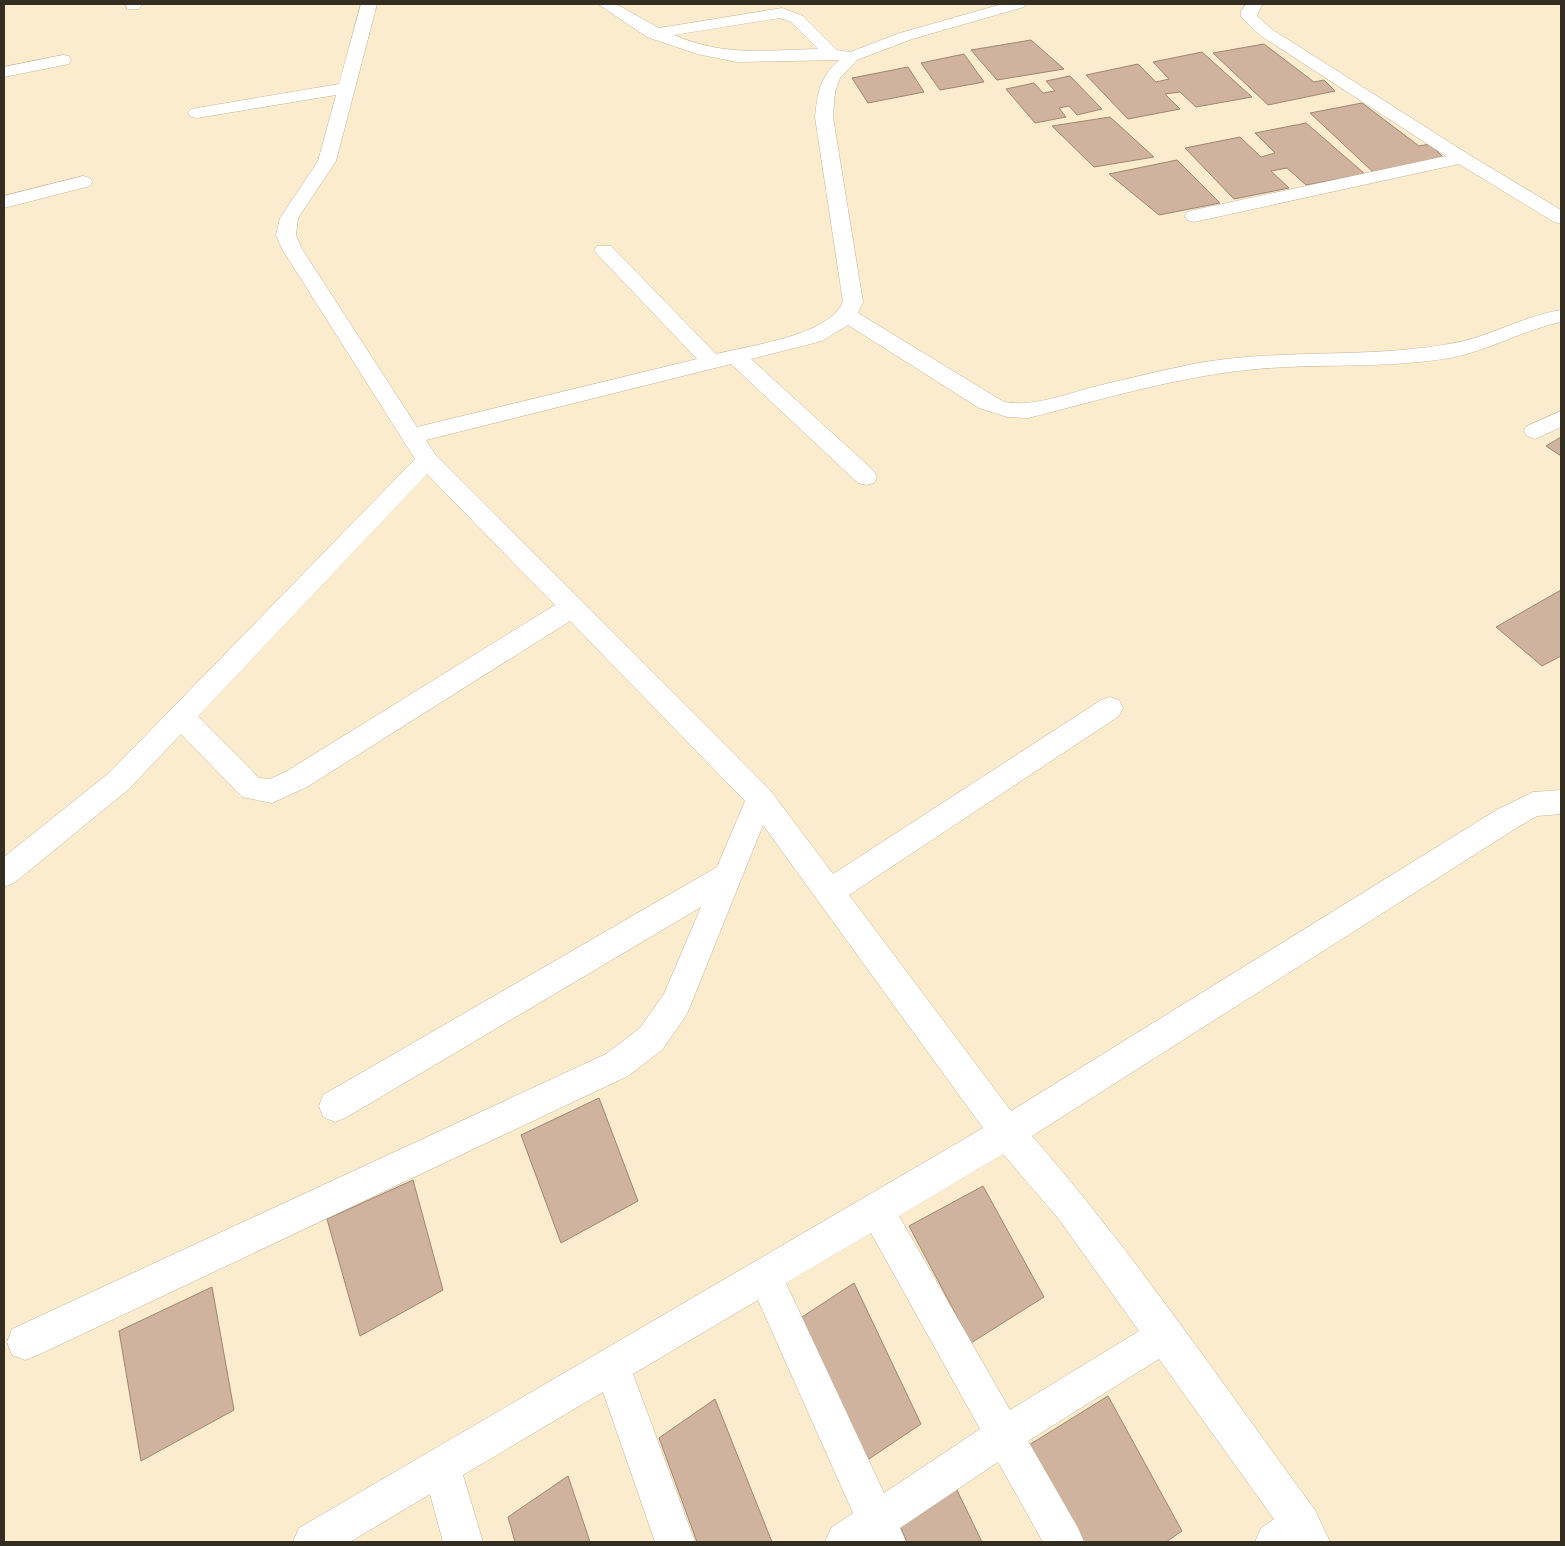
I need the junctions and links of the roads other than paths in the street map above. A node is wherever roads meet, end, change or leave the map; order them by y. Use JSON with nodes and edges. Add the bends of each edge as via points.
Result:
{"nodes":[{"id":1,"x":369,"y":4,"type":"edge"},
{"id":2,"x":1018,"y":4,"type":"edge"},
{"id":3,"x":1254,"y":4,"type":"edge"},
{"id":4,"x":616,"y":5,"type":"edge"},
{"id":5,"x":653,"y":34,"type":"junction"},
{"id":6,"x":830,"y":53,"type":"junction"},
{"id":7,"x":851,"y":57,"type":"junction"},
{"id":8,"x":64,"y":60,"type":"dead end"},
{"id":9,"x":4,"y":72,"type":"edge"},
{"id":10,"x":347,"y":88,"type":"junction"},
{"id":11,"x":197,"y":113,"type":"dead end"},
{"id":12,"x":1462,"y":158,"type":"junction"},
{"id":13,"x":83,"y":182,"type":"dead end"},
{"id":14,"x":4,"y":202,"type":"edge"},
{"id":15,"x":1194,"y":216,"type":"dead end"},
{"id":16,"x":1561,"y":218,"type":"edge"},
{"id":17,"x":604,"y":250,"type":"dead end"},
{"id":18,"x":848,"y":316,"type":"junction"},
{"id":19,"x":1561,"y":316,"type":"edge"},
{"id":20,"x":736,"y":356,"type":"junction"},
{"id":21,"x":712,"y":362,"type":"junction"},
{"id":22,"x":1561,"y":418,"type":"edge"},
{"id":23,"x":1535,"y":431,"type":"dead end"},
{"id":24,"x":412,"y":436,"type":"junction"},
{"id":25,"x":428,"y":460,"type":"junction"},
{"id":26,"x":866,"y":477,"type":"dead end"},
{"id":27,"x":572,"y":606,"type":"junction"},
{"id":28,"x":1110,"y":708,"type":"dead end"},
{"id":29,"x":181,"y":716,"type":"junction"},
{"id":30,"x":760,"y":798,"type":"junction"},
{"id":31,"x":1561,"y":802,"type":"edge"},
{"id":32,"x":4,"y":874,"type":"edge"},
{"id":33,"x":728,"y":876,"type":"junction"},
{"id":34,"x":829,"y":892,"type":"junction"},
{"id":35,"x":335,"y":1106,"type":"dead end"},
{"id":36,"x":1007,"y":1133,"type":"junction"},
{"id":37,"x":877,"y":1210,"type":"junction"},
{"id":38,"x":764,"y":1276,"type":"junction"},
{"id":39,"x":1165,"y":1335,"type":"junction"},
{"id":40,"x":25,"y":1342,"type":"dead end"},
{"id":41,"x":612,"y":1367,"type":"junction"},
{"id":42,"x":1004,"y":1436,"type":"junction"},
{"id":43,"x":442,"y":1467,"type":"junction"},
{"id":44,"x":881,"y":1531,"type":"edge"},
{"id":45,"x":1295,"y":1536,"type":"edge"},
{"id":46,"x":314,"y":1542,"type":"edge"},
{"id":47,"x":463,"y":1542,"type":"edge"},
{"id":48,"x":675,"y":1542,"type":"edge"},
{"id":49,"x":845,"y":1542,"type":"edge"},
{"id":50,"x":1064,"y":1542,"type":"edge"}],
"edges":[{"from":1,"to":10,"type":"street"},
{"from":2,"to":7,"type":"street","via":[[906,36]]},
{"from":3,"to":12,"type":"street","via":[[1249,17],[1261,28]]},
{"from":4,"to":5,"type":"street"},
{"from":5,"to":6,"type":"street","via":[[679,45],[730,56]]},
{"from":5,"to":6,"type":"street","via":[[782,13],[797,19]]},
{"from":6,"to":7,"type":"street"},
{"from":7,"to":18,"type":"street","via":[[832,76],[826,92],[824,117],[853,302]]},
{"from":8,"to":9,"type":"street"},
{"from":10,"to":11,"type":"street"},
{"from":10,"to":24,"type":"street","via":[[327,161],[289,218],[286,235]]},
{"from":12,"to":15,"type":"street"},
{"from":12,"to":16,"type":"street"},
{"from":13,"to":14,"type":"street"},
{"from":17,"to":21,"type":"street"},
{"from":18,"to":19,"type":"street","via":[[987,403],[1012,411],[1028,411],[1230,365],[1417,356],[1451,351],[1544,318]]},
{"from":18,"to":20,"type":"street","via":[[834,328],[814,336]]},
{"from":20,"to":21,"type":"street"},
{"from":20,"to":26,"type":"street"},
{"from":21,"to":24,"type":"street"},
{"from":22,"to":23,"type":"street"},
{"from":24,"to":25,"type":"street"},
{"from":25,"to":27,"type":"street"},
{"from":25,"to":29,"type":"street"},
{"from":27,"to":29,"type":"street","via":[[297,779],[272,791],[252,789]]},
{"from":27,"to":30,"type":"street"},
{"from":28,"to":34,"type":"street"},
{"from":29,"to":32,"type":"street","via":[[119,781]]},
{"from":30,"to":33,"type":"street"},
{"from":30,"to":34,"type":"street"},
{"from":31,"to":36,"type":"street","via":[[1533,804],[1508,818]]},
{"from":33,"to":35,"type":"street"},
{"from":33,"to":40,"type":"street","via":[[676,1004],[651,1039],[617,1065]]},
{"from":34,"to":36,"type":"street"},
{"from":36,"to":37,"type":"street"},
{"from":36,"to":39,"type":"street","via":[[1070,1206]]},
{"from":37,"to":38,"type":"street"},
{"from":37,"to":42,"type":"street"},
{"from":38,"to":41,"type":"street"},
{"from":38,"to":44,"type":"street"},
{"from":39,"to":42,"type":"street"},
{"from":39,"to":45,"type":"street"},
{"from":41,"to":43,"type":"street"},
{"from":41,"to":48,"type":"street"},
{"from":42,"to":44,"type":"street"},
{"from":42,"to":50,"type":"street"},
{"from":43,"to":46,"type":"street"},
{"from":43,"to":47,"type":"street"},
{"from":44,"to":49,"type":"street"}]}
